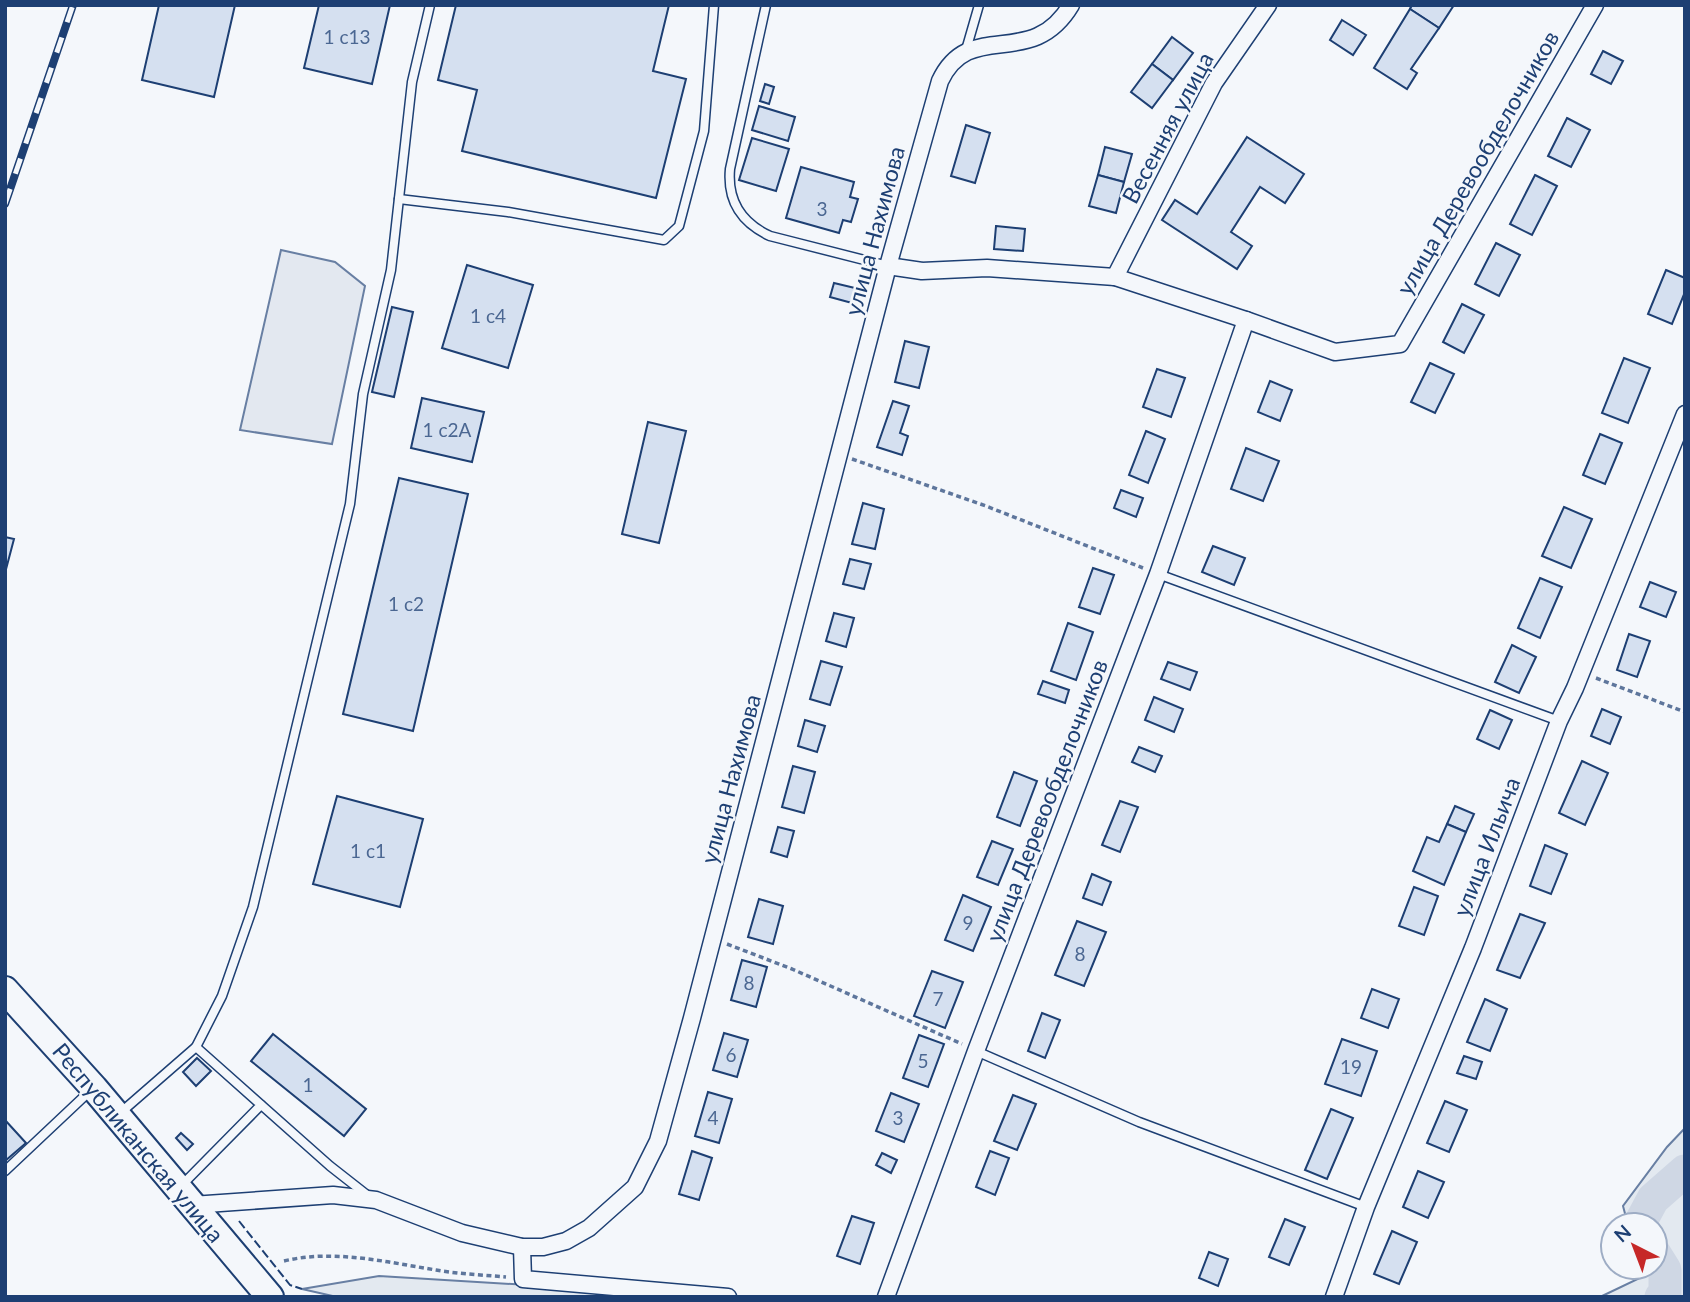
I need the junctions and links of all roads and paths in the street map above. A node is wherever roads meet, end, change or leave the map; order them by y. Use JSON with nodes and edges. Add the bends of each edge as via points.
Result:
{"nodes":[{"id":1,"x":430,"y":5,"type":"edge"},
{"id":2,"x":714,"y":5,"type":"edge"},
{"id":3,"x":766,"y":5,"type":"edge"},
{"id":4,"x":978,"y":5,"type":"edge"},
{"id":5,"x":1071,"y":5,"type":"edge"},
{"id":6,"x":1268,"y":5,"type":"edge"},
{"id":7,"x":1595,"y":5,"type":"edge"},
{"id":8,"x":966,"y":50,"type":"junction"},
{"id":9,"x":399,"y":199,"type":"junction"},
{"id":10,"x":888,"y":266,"type":"junction"},
{"id":11,"x":1115,"y":277,"type":"junction"},
{"id":12,"x":1246,"y":320,"type":"junction"},
{"id":13,"x":1685,"y":414,"type":"edge"},
{"id":14,"x":841,"y":455,"type":"junction"},
{"id":15,"x":1158,"y":574,"type":"junction"},
{"id":16,"x":1581,"y":673,"type":"junction"},
{"id":17,"x":1685,"y":712,"type":"edge"},
{"id":18,"x":1559,"y":721,"type":"junction"},
{"id":19,"x":712,"y":938,"type":"junction"},
{"id":20,"x":5,"y":990,"type":"edge"},
{"id":21,"x":196,"y":1047,"type":"junction"},
{"id":22,"x":976,"y":1051,"type":"junction"},
{"id":23,"x":94,"y":1088,"type":"junction"},
{"id":24,"x":261,"y":1104,"type":"junction"},
{"id":25,"x":117,"y":1116,"type":"junction"},
{"id":26,"x":5,"y":1171,"type":"edge"},
{"id":27,"x":186,"y":1196,"type":"junction"},
{"id":28,"x":376,"y":1200,"type":"junction"},
{"id":29,"x":1366,"y":1207,"type":"junction"},
{"id":30,"x":522,"y":1247,"type":"junction"},
{"id":31,"x":284,"y":1262,"type":"dead end"},
{"id":32,"x":523,"y":1279,"type":"junction"},
{"id":33,"x":270,"y":1297,"type":"edge"},
{"id":34,"x":727,"y":1297,"type":"edge"},
{"id":35,"x":886,"y":1297,"type":"edge"},
{"id":36,"x":1334,"y":1297,"type":"edge"}],
"edges":[{"from":1,"to":9,"type":"lane","via":[[412,82]]},
{"from":2,"to":9,"type":"lane","via":[[704,131],[679,226],[664,240],[508,212]]},
{"from":3,"to":10,"type":"lane","via":[[730,169],[737,211],[770,236]]},
{"from":4,"to":8,"type":"lane"},
{"from":5,"to":8,"type":"street","via":[[1044,35],[1018,44]]},
{"from":6,"to":11,"type":"street","name":"Весенняя улица","via":[[1214,83]]},
{"from":7,"to":12,"type":"street","name":"улица Деревообделочников","via":[[1400,344],[1335,352]]},
{"from":8,"to":10,"type":"street","name":"улица Нахимова","via":[[940,80]]},
{"from":9,"to":21,"type":"lane","via":[[391,270],[363,394],[350,504],[253,907],[222,996]]},
{"from":10,"to":11,"type":"street"},
{"from":10,"to":14,"type":"street","name":"улица Нахимова"},
{"from":11,"to":12,"type":"street"},
{"from":12,"to":15,"type":"street","name":"улица Деревообделочников"},
{"from":13,"to":16,"type":"street","name":"улица Ильича"},
{"from":14,"to":15,"type":"path"},
{"from":14,"to":19,"type":"street","name":"улица Нахимова"},
{"from":15,"to":18,"type":"lane"},
{"from":15,"to":22,"type":"street","name":"улица Деревообделочников"},
{"from":16,"to":17,"type":"path"},
{"from":16,"to":18,"type":"street","name":"улица Ильича"},
{"from":18,"to":29,"type":"street","name":"улица Ильича","via":[[1473,948]]},
{"from":19,"to":22,"type":"path"},
{"from":19,"to":30,"type":"street","name":"улица Нахимова","via":[[657,1142],[635,1187],[589,1228],[566,1241]]},
{"from":20,"to":23,"type":"main road","name":"Республиканская улица"},
{"from":21,"to":24,"type":"lane"},
{"from":21,"to":25,"type":"lane"},
{"from":22,"to":29,"type":"lane","via":[[1139,1122]]},
{"from":22,"to":35,"type":"street","name":"улица Деревообделочников"},
{"from":23,"to":25,"type":"main road","name":"Республиканская улица"},
{"from":23,"to":26,"type":"lane"},
{"from":24,"to":27,"type":"lane"},
{"from":24,"to":28,"type":"lane","via":[[346,1180]]},
{"from":25,"to":27,"type":"main road","name":"Республиканская улица"},
{"from":27,"to":28,"type":"street","name":"улица Нахимова","via":[[333,1195]]},
{"from":27,"to":33,"type":"main road","name":"Республиканская улица"},
{"from":28,"to":30,"type":"street","name":"улица Нахимова","via":[[462,1233]]},
{"from":29,"to":36,"type":"street","name":"улица Ильича"},
{"from":30,"to":32,"type":"street"},
{"from":31,"to":32,"type":"path","via":[[356,1256]]},
{"from":32,"to":34,"type":"street"}]}
